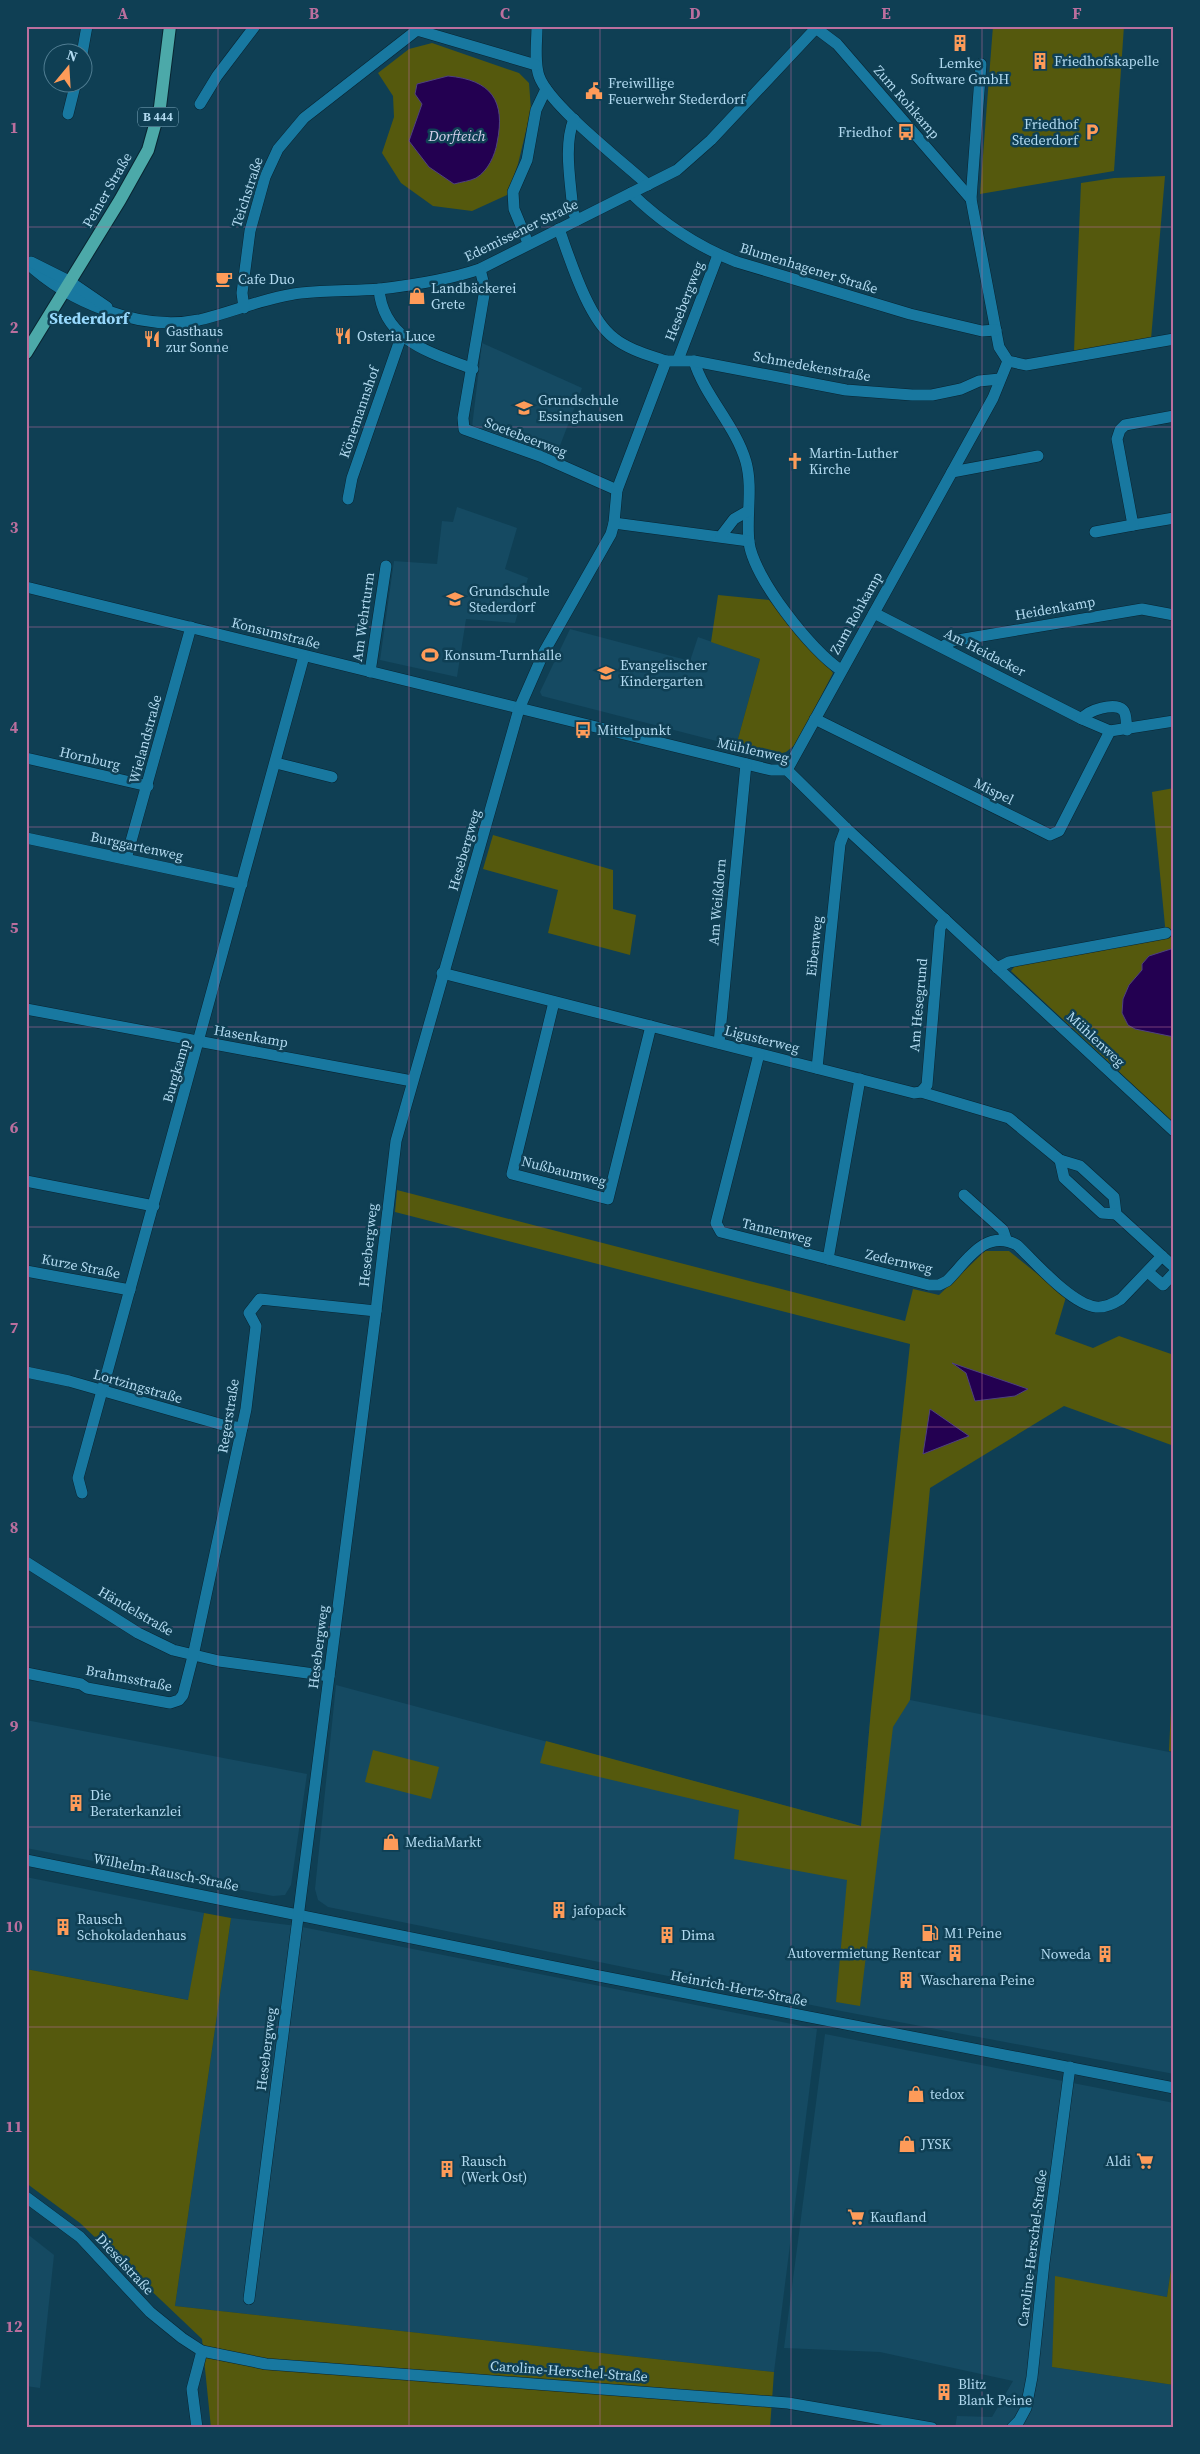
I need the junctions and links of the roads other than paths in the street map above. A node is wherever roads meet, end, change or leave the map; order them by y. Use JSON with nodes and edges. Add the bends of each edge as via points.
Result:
{"nodes":[{"id":1,"x":87,"y":26,"type":"edge"},
{"id":2,"x":170,"y":26,"type":"edge"},
{"id":3,"x":255,"y":26,"type":"edge"},
{"id":4,"x":537,"y":26,"type":"edge"},
{"id":5,"x":816,"y":27,"type":"edge"},
{"id":6,"x":414,"y":28,"type":"edge"},
{"id":7,"x":84,"y":42,"type":"edge"},
{"id":8,"x":981,"y":64,"type":"dead end"},
{"id":9,"x":536,"y":65,"type":"junction"},
{"id":10,"x":546,"y":89,"type":"junction"},
{"id":11,"x":74,"y":92,"type":"edge"},
{"id":12,"x":200,"y":104,"type":"dead end"},
{"id":13,"x":68,"y":114,"type":"dead end"},
{"id":14,"x":574,"y":119,"type":"junction"},
{"id":15,"x":648,"y":184,"type":"junction"},
{"id":16,"x":631,"y":193,"type":"junction"},
{"id":17,"x":971,"y":199,"type":"junction"},
{"id":18,"x":577,"y":220,"type":"junction"},
{"id":19,"x":559,"y":228,"type":"junction"},
{"id":20,"x":528,"y":243,"type":"junction"},
{"id":21,"x":718,"y":254,"type":"junction"},
{"id":22,"x":26,"y":261,"type":"edge"},
{"id":23,"x":480,"y":269,"type":"junction"},
{"id":24,"x":66,"y":286,"type":"junction"},
{"id":25,"x":379,"y":289,"type":"junction"},
{"id":26,"x":244,"y":308,"type":"junction"},
{"id":27,"x":996,"y":330,"type":"junction"},
{"id":28,"x":401,"y":337,"type":"junction"},
{"id":29,"x":1174,"y":339,"type":"edge"},
{"id":30,"x":26,"y":354,"type":"edge"},
{"id":31,"x":672,"y":361,"type":"junction"},
{"id":32,"x":694,"y":361,"type":"junction"},
{"id":33,"x":1008,"y":362,"type":"junction"},
{"id":34,"x":473,"y":369,"type":"junction"},
{"id":35,"x":1000,"y":379,"type":"junction"},
{"id":36,"x":1174,"y":416,"type":"edge"},
{"id":37,"x":1038,"y":456,"type":"dead end"},
{"id":38,"x":952,"y":472,"type":"junction"},
{"id":39,"x":617,"y":490,"type":"junction"},
{"id":40,"x":348,"y":499,"type":"dead end"},
{"id":41,"x":748,"y":511,"type":"junction"},
{"id":42,"x":1174,"y":518,"type":"edge"},
{"id":43,"x":614,"y":524,"type":"junction"},
{"id":44,"x":1132,"y":525,"type":"junction"},
{"id":45,"x":1095,"y":532,"type":"dead end"},
{"id":46,"x":721,"y":536,"type":"junction"},
{"id":47,"x":749,"y":541,"type":"junction"},
{"id":48,"x":386,"y":566,"type":"dead end"},
{"id":49,"x":26,"y":587,"type":"edge"},
{"id":50,"x":874,"y":612,"type":"junction"},
{"id":51,"x":1174,"y":615,"type":"edge"},
{"id":52,"x":191,"y":627,"type":"junction"},
{"id":53,"x":942,"y":647,"type":"junction"},
{"id":54,"x":304,"y":656,"type":"junction"},
{"id":55,"x":841,"y":670,"type":"junction"},
{"id":56,"x":370,"y":672,"type":"junction"},
{"id":57,"x":519,"y":709,"type":"junction"},
{"id":58,"x":815,"y":719,"type":"junction"},
{"id":59,"x":1082,"y":719,"type":"junction"},
{"id":60,"x":1174,"y":721,"type":"edge"},
{"id":61,"x":1127,"y":730,"type":"junction"},
{"id":62,"x":1110,"y":731,"type":"junction"},
{"id":63,"x":26,"y":758,"type":"edge"},
{"id":64,"x":276,"y":762,"type":"junction"},
{"id":65,"x":746,"y":764,"type":"junction"},
{"id":66,"x":788,"y":770,"type":"junction"},
{"id":67,"x":332,"y":777,"type":"dead end"},
{"id":68,"x":148,"y":786,"type":"junction"},
{"id":69,"x":846,"y":828,"type":"junction"},
{"id":70,"x":26,"y":838,"type":"edge"},
{"id":71,"x":126,"y":859,"type":"junction"},
{"id":72,"x":242,"y":884,"type":"junction"},
{"id":73,"x":945,"y":919,"type":"junction"},
{"id":74,"x":1166,"y":933,"type":"dead end"},
{"id":75,"x":997,"y":968,"type":"junction"},
{"id":76,"x":442,"y":973,"type":"junction"},
{"id":77,"x":554,"y":1002,"type":"junction"},
{"id":78,"x":26,"y":1008,"type":"edge"},
{"id":79,"x":651,"y":1026,"type":"junction"},
{"id":80,"x":200,"y":1042,"type":"junction"},
{"id":81,"x":719,"y":1044,"type":"junction"},
{"id":82,"x":759,"y":1054,"type":"junction"},
{"id":83,"x":817,"y":1068,"type":"junction"},
{"id":84,"x":860,"y":1079,"type":"junction"},
{"id":85,"x":412,"y":1081,"type":"junction"},
{"id":86,"x":921,"y":1092,"type":"junction"},
{"id":87,"x":1174,"y":1131,"type":"edge"},
{"id":88,"x":1060,"y":1160,"type":"junction"},
{"id":89,"x":26,"y":1181,"type":"edge"},
{"id":90,"x":964,"y":1195,"type":"dead end"},
{"id":91,"x":154,"y":1206,"type":"junction"},
{"id":92,"x":1116,"y":1214,"type":"junction"},
{"id":93,"x":1006,"y":1239,"type":"junction"},
{"id":94,"x":1162,"y":1256,"type":"junction"},
{"id":95,"x":828,"y":1259,"type":"junction"},
{"id":96,"x":1174,"y":1267,"type":"edge"},
{"id":97,"x":26,"y":1271,"type":"edge"},
{"id":98,"x":1148,"y":1272,"type":"junction"},
{"id":99,"x":1174,"y":1273,"type":"edge"},
{"id":100,"x":130,"y":1290,"type":"junction"},
{"id":101,"x":376,"y":1311,"type":"junction"},
{"id":102,"x":26,"y":1372,"type":"edge"},
{"id":103,"x":102,"y":1391,"type":"junction"},
{"id":104,"x":242,"y":1428,"type":"junction"},
{"id":105,"x":82,"y":1493,"type":"dead end"},
{"id":106,"x":26,"y":1562,"type":"edge"},
{"id":107,"x":193,"y":1656,"type":"junction"},
{"id":108,"x":26,"y":1674,"type":"edge"},
{"id":109,"x":329,"y":1676,"type":"junction"},
{"id":110,"x":26,"y":1860,"type":"edge"},
{"id":111,"x":299,"y":1914,"type":"junction"},
{"id":112,"x":1070,"y":2067,"type":"junction"},
{"id":113,"x":1174,"y":2088,"type":"edge"},
{"id":114,"x":26,"y":2197,"type":"edge"},
{"id":115,"x":249,"y":2299,"type":"dead end"},
{"id":116,"x":202,"y":2351,"type":"junction"},
{"id":117,"x":197,"y":2428,"type":"edge"},
{"id":118,"x":932,"y":2428,"type":"edge"},
{"id":119,"x":1012,"y":2428,"type":"edge"}],
"edges":[{"from":1,"to":7,"type":"street"},
{"from":2,"to":24,"type":"main road","name":"Peiner Straße","number":"B 444","via":[[160,107],[148,150]]},
{"from":3,"to":12,"type":"street","via":[[216,76]]},
{"from":4,"to":9,"type":"street"},
{"from":5,"to":15,"type":"street","name":"Edemissener Straße","via":[[693,157],[677,170]]},
{"from":5,"to":17,"type":"street","name":"Zum Rohkamp","via":[[837,44]]},
{"from":6,"to":9,"type":"street","name":"Teichstraße"},
{"from":6,"to":26,"type":"street","name":"Teichstraße","via":[[304,118],[278,149],[265,176],[250,231],[242,293]]},
{"from":8,"to":17,"type":"street"},
{"from":9,"to":10,"type":"street"},
{"from":10,"to":14,"type":"street"},
{"from":10,"to":20,"type":"street","via":[[536,110],[527,160],[513,192],[514,209]]},
{"from":11,"to":13,"type":"street"},
{"from":14,"to":15,"type":"street"},
{"from":14,"to":18,"type":"street","via":[[569,154],[573,212]]},
{"from":15,"to":16,"type":"street","name":"Edemissener Straße"},
{"from":16,"to":18,"type":"street","name":"Edemissener Straße"},
{"from":16,"to":21,"type":"street","name":"Blumenhagener Straße","via":[[650,211]]},
{"from":17,"to":27,"type":"street"},
{"from":18,"to":19,"type":"street","name":"Edemissener Straße"},
{"from":19,"to":20,"type":"street","name":"Edemissener Straße"},
{"from":19,"to":31,"type":"street","name":"Schmedekenstraße","via":[[586,299],[611,337],[626,346]]},
{"from":20,"to":23,"type":"street","name":"Edemissener Straße"},
{"from":21,"to":27,"type":"street","name":"Blumenhagener Straße","via":[[910,314],[982,332]]},
{"from":21,"to":31,"type":"street","name":"Hesebergweg"},
{"from":22,"to":24,"type":"street","name":"Edemissener Straße"},
{"from":23,"to":25,"type":"street","name":"Edemissener Straße","via":[[457,277]]},
{"from":23,"to":34,"type":"street","name":"Soetebeerweg","via":[[485,288]]},
{"from":24,"to":26,"type":"street","name":"Edemissener Straße","via":[[113,311],[161,322],[196,320]]},
{"from":24,"to":30,"type":"main road","name":"Peiner Straße","number":"B 444"},
{"from":25,"to":26,"type":"street","name":"Edemissener Straße","via":[[288,294]]},
{"from":25,"to":28,"type":"street","via":[[384,308]]},
{"from":27,"to":33,"type":"street","via":[[999,347]]},
{"from":28,"to":34,"type":"street"},
{"from":28,"to":40,"type":"street","name":"Könemannshof","via":[[352,478]]},
{"from":29,"to":33,"type":"street","via":[[1026,365]]},
{"from":31,"to":32,"type":"street","name":"Schmedekenstraße"},
{"from":31,"to":39,"type":"street","name":"Hesebergweg"},
{"from":32,"to":35,"type":"street","name":"Schmedekenstraße","via":[[846,390],[902,394],[932,395],[979,381]]},
{"from":32,"to":41,"type":"street","via":[[746,461]]},
{"from":33,"to":35,"type":"street","name":"Zum Rohkamp"},
{"from":34,"to":39,"type":"street","name":"Soetebeerweg","via":[[463,418],[464,429],[540,456]]},
{"from":35,"to":38,"type":"street","name":"Zum Rohkamp"},
{"from":36,"to":44,"type":"street","via":[[1125,425],[1120,430],[1117,439]]},
{"from":37,"to":38,"type":"street"},
{"from":38,"to":50,"type":"street","name":"Zum Rohkamp"},
{"from":39,"to":43,"type":"street","name":"Hesebergweg"},
{"from":41,"to":46,"type":"street","via":[[734,519]]},
{"from":41,"to":47,"type":"street"},
{"from":42,"to":44,"type":"street"},
{"from":43,"to":46,"type":"street"},
{"from":43,"to":57,"type":"street","name":"Hesebergweg","via":[[544,652]]},
{"from":44,"to":45,"type":"street"},
{"from":46,"to":47,"type":"street"},
{"from":47,"to":55,"type":"street","via":[[751,555],[768,590],[829,662]]},
{"from":48,"to":56,"type":"street","name":"Am Wehrturm"},
{"from":49,"to":52,"type":"street","name":"Konsumstraße"},
{"from":50,"to":53,"type":"street","name":"Am Heidacker"},
{"from":50,"to":55,"type":"street","name":"Zum Rohkamp"},
{"from":51,"to":53,"type":"street","name":"Heidenkamp","via":[[1142,609],[952,641]]},
{"from":52,"to":54,"type":"street","name":"Konsumstraße"},
{"from":52,"to":68,"type":"street","name":"Wielandstraße"},
{"from":53,"to":59,"type":"street","name":"Am Heidacker"},
{"from":54,"to":56,"type":"street","name":"Konsumstraße"},
{"from":54,"to":64,"type":"street","name":"Burgkamp"},
{"from":55,"to":58,"type":"street","name":"Zum Rohkamp"},
{"from":56,"to":57,"type":"street","name":"Konsumstraße"},
{"from":57,"to":65,"type":"street","name":"Mühlenweg"},
{"from":57,"to":76,"type":"street","name":"Hesebergweg"},
{"from":58,"to":62,"type":"street","name":"Mispel","via":[[1050,835],[1059,831]]},
{"from":58,"to":66,"type":"street","name":"Zum Rohkamp"},
{"from":59,"to":61,"type":"street","via":[[1089,712],[1121,708],[1125,713]]},
{"from":59,"to":62,"type":"street","name":"Am Heidacker"},
{"from":60,"to":61,"type":"street","name":"Am Heidacker"},
{"from":61,"to":62,"type":"street","name":"Am Heidacker"},
{"from":63,"to":68,"type":"street","name":"Hornburg"},
{"from":64,"to":67,"type":"street"},
{"from":64,"to":72,"type":"street","name":"Burgkamp"},
{"from":65,"to":66,"type":"street","name":"Mühlenweg"},
{"from":65,"to":81,"type":"street","name":"Am Weißdorn"},
{"from":66,"to":69,"type":"street","name":"Mühlenweg"},
{"from":68,"to":71,"type":"street","name":"Wielandstraße"},
{"from":69,"to":73,"type":"street","name":"Mühlenweg"},
{"from":69,"to":83,"type":"street","name":"Eibenweg","via":[[840,844]]},
{"from":70,"to":71,"type":"street","name":"Burggartenweg"},
{"from":71,"to":72,"type":"street","name":"Burggartenweg"},
{"from":72,"to":80,"type":"street","name":"Burgkamp"},
{"from":73,"to":75,"type":"street","name":"Mühlenweg"},
{"from":73,"to":86,"type":"street","name":"Am Hesegrund","via":[[940,928],[927,1085]]},
{"from":74,"to":75,"type":"street","via":[[1009,962]]},
{"from":75,"to":87,"type":"street","name":"Mühlenweg"},
{"from":76,"to":77,"type":"street","name":"Ligusterweg"},
{"from":76,"to":85,"type":"street","name":"Hesebergweg"},
{"from":77,"to":79,"type":"street","name":"Ligusterweg"},
{"from":77,"to":79,"type":"street","name":"Nußbaumweg","via":[[512,1174],[608,1199]]},
{"from":78,"to":80,"type":"street","name":"Hasenkamp"},
{"from":79,"to":81,"type":"street","name":"Ligusterweg"},
{"from":80,"to":85,"type":"street","name":"Hasenkamp"},
{"from":80,"to":91,"type":"street","name":"Burgkamp"},
{"from":81,"to":82,"type":"street","name":"Ligusterweg"},
{"from":82,"to":83,"type":"street","name":"Ligusterweg"},
{"from":82,"to":95,"type":"street","name":"Tannenweg","via":[[716,1223],[721,1232]]},
{"from":83,"to":84,"type":"street","name":"Ligusterweg"},
{"from":84,"to":86,"type":"street","name":"Ligusterweg"},
{"from":84,"to":95,"type":"street","name":"Tannenweg"},
{"from":85,"to":101,"type":"street","name":"Hesebergweg","via":[[392,1159]]},
{"from":86,"to":88,"type":"street","name":"Ligusterweg","via":[[1010,1118]]},
{"from":88,"to":92,"type":"street","name":"Ligusterweg","via":[[1080,1166],[1114,1198]]},
{"from":88,"to":92,"type":"street","name":"Ligusterweg","via":[[1064,1178],[1102,1214]]},
{"from":89,"to":91,"type":"street"},
{"from":90,"to":93,"type":"street","via":[[1003,1230]]},
{"from":91,"to":100,"type":"street","name":"Burgkamp"},
{"from":92,"to":94,"type":"street","name":"Ligusterweg"},
{"from":93,"to":95,"type":"street","name":"Zedernweg","via":[[982,1245],[947,1282],[939,1285]]},
{"from":93,"to":98,"type":"street","via":[[1017,1245],[1073,1297],[1096,1307],[1121,1299]]},
{"from":94,"to":96,"type":"street","name":"Ligusterweg"},
{"from":94,"to":98,"type":"street"},
{"from":97,"to":100,"type":"street","name":"Kurze Straße"},
{"from":98,"to":99,"type":"street","via":[[1163,1285]]},
{"from":100,"to":103,"type":"street","name":"Burgkamp"},
{"from":101,"to":104,"type":"street","name":"Regerstraße","via":[[260,1299],[249,1313],[256,1326]]},
{"from":101,"to":109,"type":"street","name":"Hesebergweg"},
{"from":102,"to":103,"type":"street","name":"Lortzingstraße"},
{"from":103,"to":104,"type":"street","name":"Lortzingstraße"},
{"from":103,"to":105,"type":"street","name":"Burgkamp","via":[[78,1478]]},
{"from":104,"to":107,"type":"street","name":"Regerstraße"},
{"from":106,"to":107,"type":"street","name":"Händelstraße","via":[[138,1633]]},
{"from":107,"to":108,"type":"street","name":"Brahmsstraße","via":[[183,1695],[170,1703]]},
{"from":107,"to":109,"type":"street","name":"Händelstraße"},
{"from":109,"to":111,"type":"street","name":"Hesebergweg"},
{"from":110,"to":111,"type":"street","name":"Wilhelm-Rausch-Straße"},
{"from":111,"to":112,"type":"street","name":"Heinrich-Hertz-Straße"},
{"from":111,"to":115,"type":"street","name":"Hesebergweg"},
{"from":112,"to":113,"type":"street","name":"Heinrich-Hertz-Straße"},
{"from":112,"to":119,"type":"street","name":"Caroline-Herschel-Straße","via":[[1032,2377],[1026,2408]]},
{"from":114,"to":116,"type":"street","name":"Dieselstraße","via":[[80,2237],[156,2318]]},
{"from":116,"to":117,"type":"street","via":[[192,2389]]},
{"from":116,"to":118,"type":"street","name":"Caroline-Herschel-Straße","via":[[266,2364],[788,2403]]}]}
